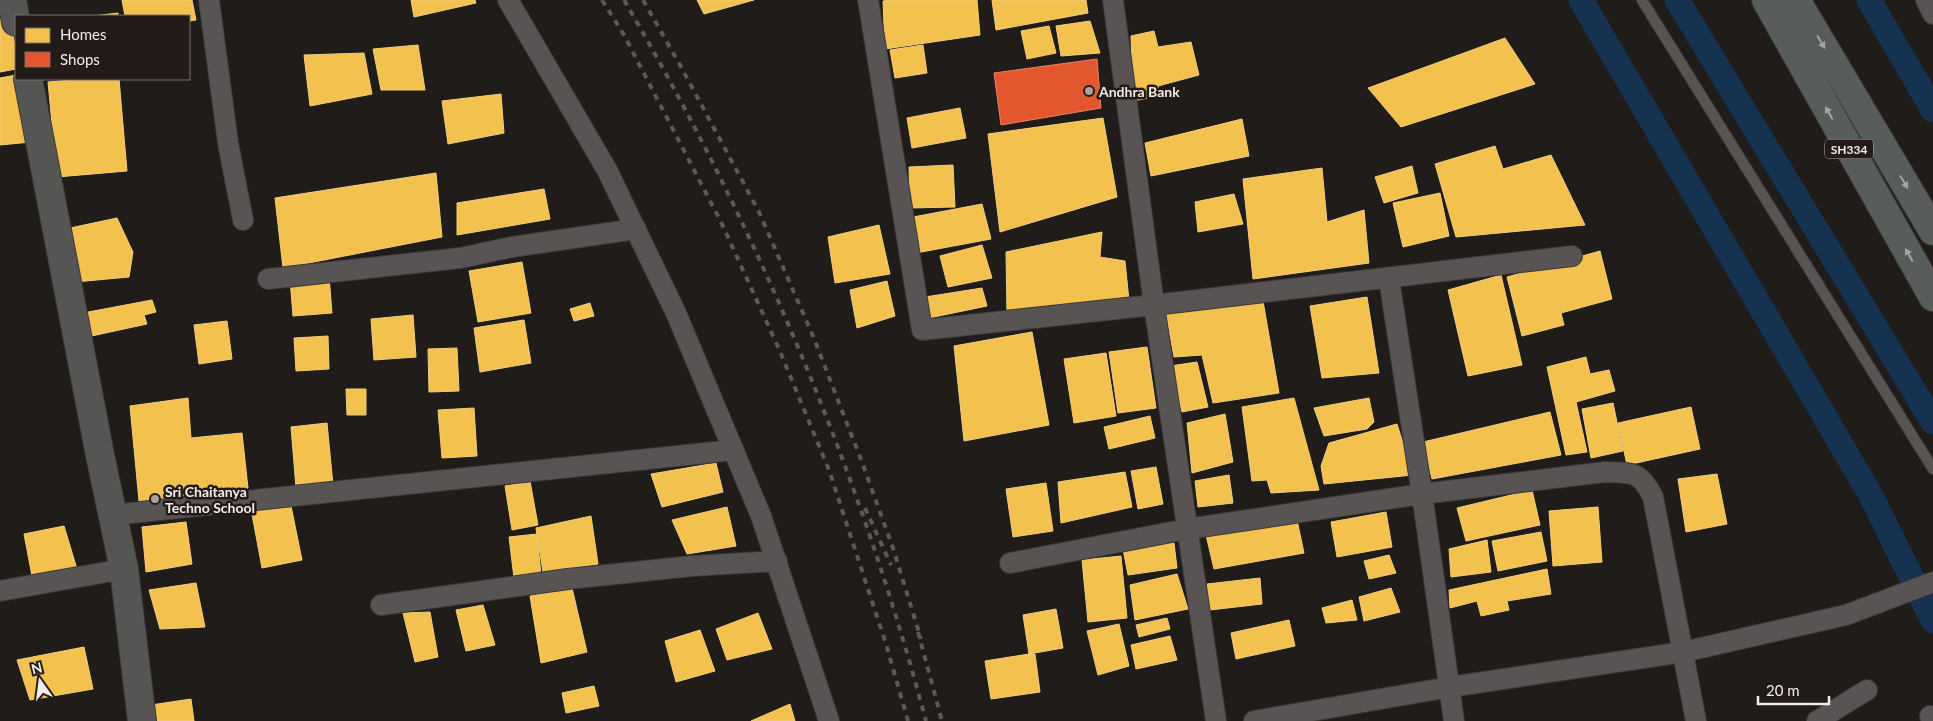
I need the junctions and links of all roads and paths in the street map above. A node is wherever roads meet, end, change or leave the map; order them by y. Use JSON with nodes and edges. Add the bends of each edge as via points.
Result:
{"nodes":[{"id":1,"x":12,"y":0,"type":"edge"},
{"id":2,"x":209,"y":0,"type":"edge"},
{"id":3,"x":508,"y":0,"type":"edge"},
{"id":4,"x":868,"y":0,"type":"edge"},
{"id":5,"x":1113,"y":0,"type":"edge"},
{"id":6,"x":1642,"y":0,"type":"edge"},
{"id":7,"x":1766,"y":0,"type":"edge"},
{"id":8,"x":1796,"y":0,"type":"edge"},
{"id":9,"x":1926,"y":0,"type":"edge"},
{"id":10,"x":1933,"y":14,"type":"edge"},
{"id":11,"x":15,"y":16,"type":"edge"},
{"id":12,"x":28,"y":80,"type":"edge"},
{"id":13,"x":243,"y":220,"type":"dead end"},
{"id":14,"x":636,"y":229,"type":"junction"},
{"id":15,"x":1933,"y":231,"type":"edge"},
{"id":16,"x":1572,"y":256,"type":"dead end"},
{"id":17,"x":268,"y":279,"type":"dead end"},
{"id":18,"x":1389,"y":279,"type":"junction"},
{"id":19,"x":1933,"y":298,"type":"edge"},
{"id":20,"x":1154,"y":305,"type":"junction"},
{"id":21,"x":734,"y":450,"type":"junction"},
{"id":22,"x":1933,"y":469,"type":"edge"},
{"id":23,"x":1422,"y":494,"type":"junction"},
{"id":24,"x":112,"y":516,"type":"junction"},
{"id":25,"x":1187,"y":529,"type":"junction"},
{"id":26,"x":777,"y":561,"type":"junction"},
{"id":27,"x":1010,"y":563,"type":"dead end"},
{"id":28,"x":124,"y":569,"type":"junction"},
{"id":29,"x":1933,"y":582,"type":"edge"},
{"id":30,"x":0,"y":591,"type":"edge"},
{"id":31,"x":381,"y":605,"type":"dead end"},
{"id":32,"x":1683,"y":652,"type":"junction"},
{"id":33,"x":1450,"y":687,"type":"junction"},
{"id":34,"x":1867,"y":690,"type":"dead end"},
{"id":35,"x":142,"y":721,"type":"edge"},
{"id":36,"x":829,"y":721,"type":"edge"},
{"id":37,"x":1216,"y":721,"type":"edge"},
{"id":38,"x":1254,"y":721,"type":"edge"},
{"id":39,"x":1454,"y":721,"type":"edge"},
{"id":40,"x":1696,"y":721,"type":"edge"},
{"id":41,"x":1817,"y":721,"type":"edge"}],
"edges":[{"from":1,"to":11,"type":"main road"},
{"from":2,"to":13,"type":"street","via":[[228,143]]},
{"from":3,"to":14,"type":"street","via":[[608,170]]},
{"from":4,"to":20,"type":"street","via":[[922,330]]},
{"from":5,"to":20,"type":"street"},
{"from":6,"to":22,"type":"lane"},
{"from":19,"to":7,"type":"main road","number":"SH334","one_way":true},
{"from":8,"to":15,"type":"main road","number":"SH334","one_way":true},
{"from":9,"to":10,"type":"street"},
{"from":12,"to":24,"type":"main road"},
{"from":14,"to":17,"type":"street","via":[[460,258]]},
{"from":14,"to":21,"type":"street","via":[[676,312]]},
{"from":16,"to":18,"type":"street"},
{"from":18,"to":20,"type":"street"},
{"from":18,"to":23,"type":"street"},
{"from":20,"to":25,"type":"street"},
{"from":21,"to":24,"type":"street"},
{"from":21,"to":26,"type":"street"},
{"from":23,"to":25,"type":"street"},
{"from":23,"to":32,"type":"street","via":[[1605,472],[1631,473],[1645,481],[1653,497]]},
{"from":23,"to":33,"type":"street"},
{"from":24,"to":28,"type":"main road"},
{"from":25,"to":27,"type":"street"},
{"from":25,"to":37,"type":"street"},
{"from":26,"to":31,"type":"street","via":[[568,579]]},
{"from":26,"to":36,"type":"street"},
{"from":28,"to":30,"type":"street"},
{"from":28,"to":35,"type":"main road"},
{"from":29,"to":32,"type":"street","via":[[1846,615]]},
{"from":32,"to":33,"type":"street"},
{"from":32,"to":40,"type":"street"},
{"from":33,"to":38,"type":"street"},
{"from":33,"to":39,"type":"street"},
{"from":34,"to":41,"type":"street"}]}
